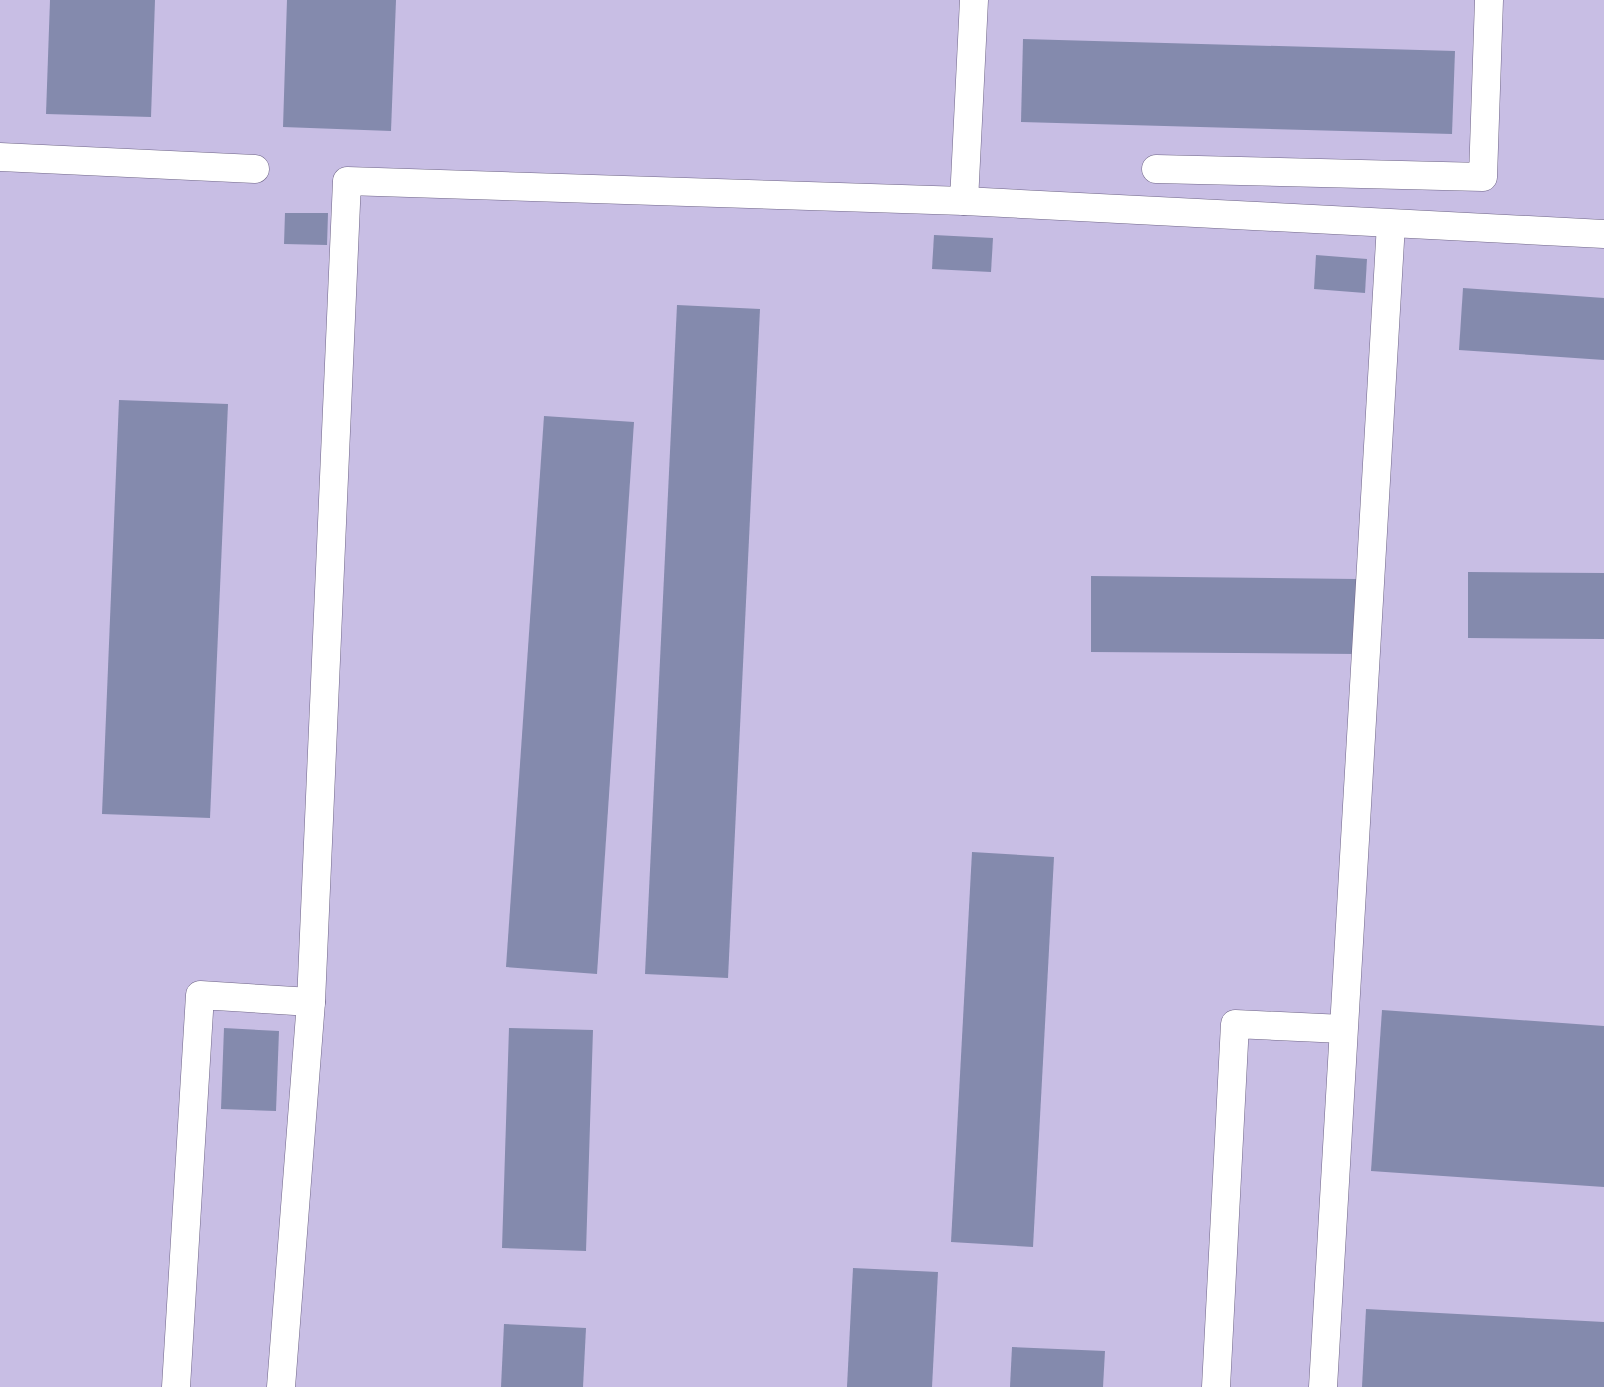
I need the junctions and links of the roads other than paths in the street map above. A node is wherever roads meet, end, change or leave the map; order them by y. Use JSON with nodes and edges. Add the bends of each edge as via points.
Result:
{"nodes":[{"id":1,"x":974,"y":0,"type":"edge"},
{"id":2,"x":1490,"y":0,"type":"edge"},
{"id":3,"x":0,"y":157,"type":"edge"},
{"id":4,"x":255,"y":169,"type":"dead end"},
{"id":5,"x":1156,"y":169,"type":"dead end"},
{"id":6,"x":964,"y":201,"type":"junction"},
{"id":7,"x":1391,"y":224,"type":"junction"},
{"id":8,"x":1604,"y":234,"type":"edge"},
{"id":9,"x":312,"y":1002,"type":"junction"},
{"id":10,"x":1343,"y":1029,"type":"junction"},
{"id":11,"x":176,"y":1387,"type":"edge"},
{"id":12,"x":281,"y":1387,"type":"edge"},
{"id":13,"x":1216,"y":1387,"type":"edge"},
{"id":14,"x":1323,"y":1387,"type":"edge"}],
"edges":[{"from":1,"to":6,"type":"lane"},
{"from":2,"to":5,"type":"lane","via":[[1483,177]]},
{"from":3,"to":4,"type":"lane"},
{"from":6,"to":7,"type":"lane"},
{"from":6,"to":9,"type":"lane","via":[[347,181]]},
{"from":7,"to":8,"type":"lane"},
{"from":7,"to":10,"type":"lane"},
{"from":9,"to":11,"type":"lane","via":[[200,995]]},
{"from":9,"to":12,"type":"lane"},
{"from":10,"to":13,"type":"lane","via":[[1235,1024]]},
{"from":10,"to":14,"type":"lane"}]}
